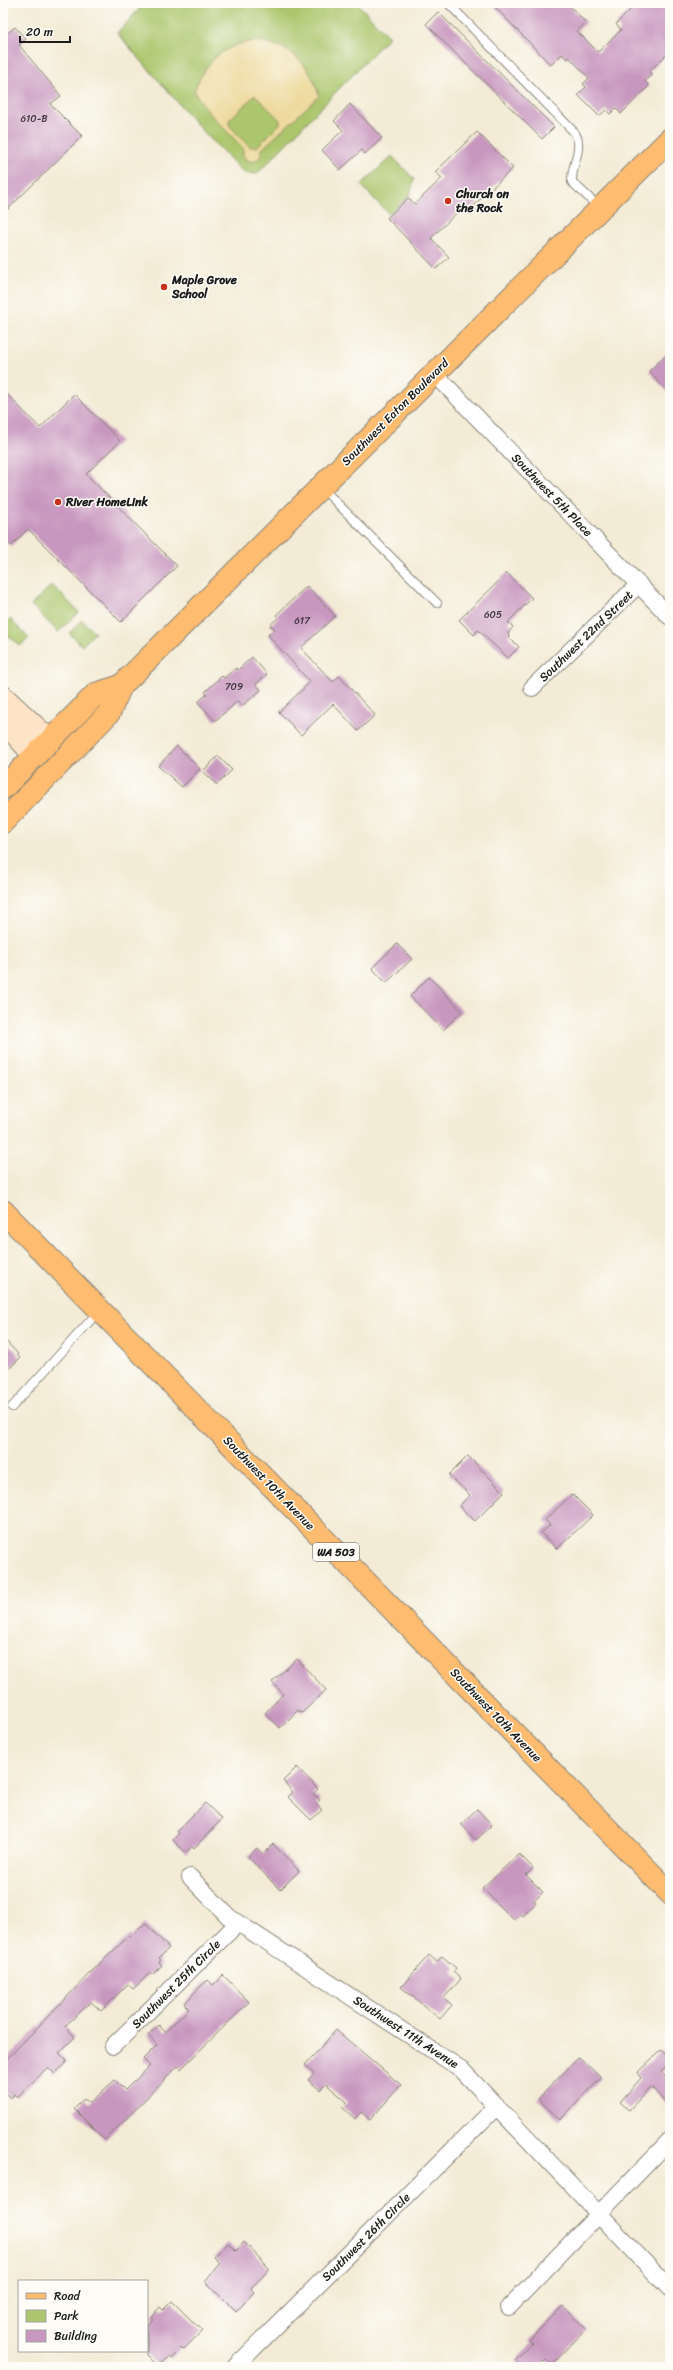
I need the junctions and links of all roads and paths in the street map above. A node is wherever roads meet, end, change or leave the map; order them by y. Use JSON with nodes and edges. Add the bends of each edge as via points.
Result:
{"nodes":[{"id":1,"x":448,"y":3,"type":"edge"},
{"id":2,"x":670,"y":139,"type":"edge"},
{"id":3,"x":600,"y":208,"type":"junction"},
{"id":4,"x":434,"y":373,"type":"junction"},
{"id":5,"x":321,"y":487,"type":"junction"},
{"id":6,"x":639,"y":584,"type":"junction"},
{"id":7,"x":437,"y":603,"type":"dead end"},
{"id":8,"x":670,"y":617,"type":"edge"},
{"id":9,"x":121,"y":686,"type":"junction"},
{"id":10,"x":532,"y":688,"type":"dead end"},
{"id":11,"x":3,"y":697,"type":"edge"},
{"id":12,"x":3,"y":720,"type":"edge"},
{"id":13,"x":42,"y":748,"type":"junction"},
{"id":14,"x":3,"y":788,"type":"edge"},
{"id":15,"x":4,"y":820,"type":"edge"},
{"id":16,"x":3,"y":1211,"type":"edge"},
{"id":17,"x":100,"y":1310,"type":"junction"},
{"id":18,"x":12,"y":1407,"type":"dead end"},
{"id":19,"x":190,"y":1877,"type":"dead end"},
{"id":20,"x":670,"y":1893,"type":"edge"},
{"id":21,"x":238,"y":1923,"type":"junction"},
{"id":22,"x":113,"y":2046,"type":"dead end"},
{"id":23,"x":497,"y":2106,"type":"junction"},
{"id":24,"x":670,"y":2140,"type":"edge"},
{"id":25,"x":598,"y":2215,"type":"junction"},
{"id":26,"x":670,"y":2289,"type":"edge"},
{"id":27,"x":509,"y":2307,"type":"dead end"},
{"id":28,"x":235,"y":2367,"type":"edge"}],
"edges":[{"from":1,"to":3,"type":"lane","via":[[579,138],[572,182]]},
{"from":2,"to":3,"type":"main road","name":"Southwest Eaton Boulevard"},
{"from":3,"to":4,"type":"main road","name":"Southwest Eaton Boulevard"},
{"from":4,"to":5,"type":"main road","name":"Southwest Eaton Boulevard"},
{"from":4,"to":6,"type":"street","name":"Southwest 5th Place"},
{"from":5,"to":7,"type":"lane"},
{"from":5,"to":9,"type":"main road","name":"Southwest Eaton Boulevard"},
{"from":6,"to":8,"type":"street","name":"Southwest 5th Place"},
{"from":6,"to":10,"type":"street","name":"Southwest 22nd Street"},
{"from":9,"to":13,"type":"main road","name":"Southwest Eaton Boulevard","via":[[96,694]]},
{"from":9,"to":15,"type":"main road","name":"Southwest Eaton Boulevard","via":[[109,713]]},
{"from":11,"to":13,"type":"street"},
{"from":12,"to":13,"type":"street"},
{"from":13,"to":14,"type":"main road","name":"Southwest Eaton Boulevard"},
{"from":13,"to":15,"type":"main road","via":[[48,759],[20,788]]},
{"from":16,"to":17,"type":"main road","name":"Southwest 10th Avenue","number":"WA 503"},
{"from":17,"to":18,"type":"lane"},
{"from":17,"to":20,"type":"main road","name":"Southwest 10th Avenue","number":"WA 503"},
{"from":19,"to":21,"type":"street","name":"Southwest 11th Avenue"},
{"from":21,"to":22,"type":"street","name":"Southwest 25th Circle"},
{"from":21,"to":23,"type":"street","name":"Southwest 11th Avenue","via":[[457,2066]]},
{"from":23,"to":25,"type":"street","name":"Southwest 11th Avenue"},
{"from":23,"to":28,"type":"street","name":"Southwest 26th Circle"},
{"from":24,"to":25,"type":"street"},
{"from":25,"to":26,"type":"street","name":"Southwest 11th Avenue"},
{"from":25,"to":27,"type":"street"}]}
